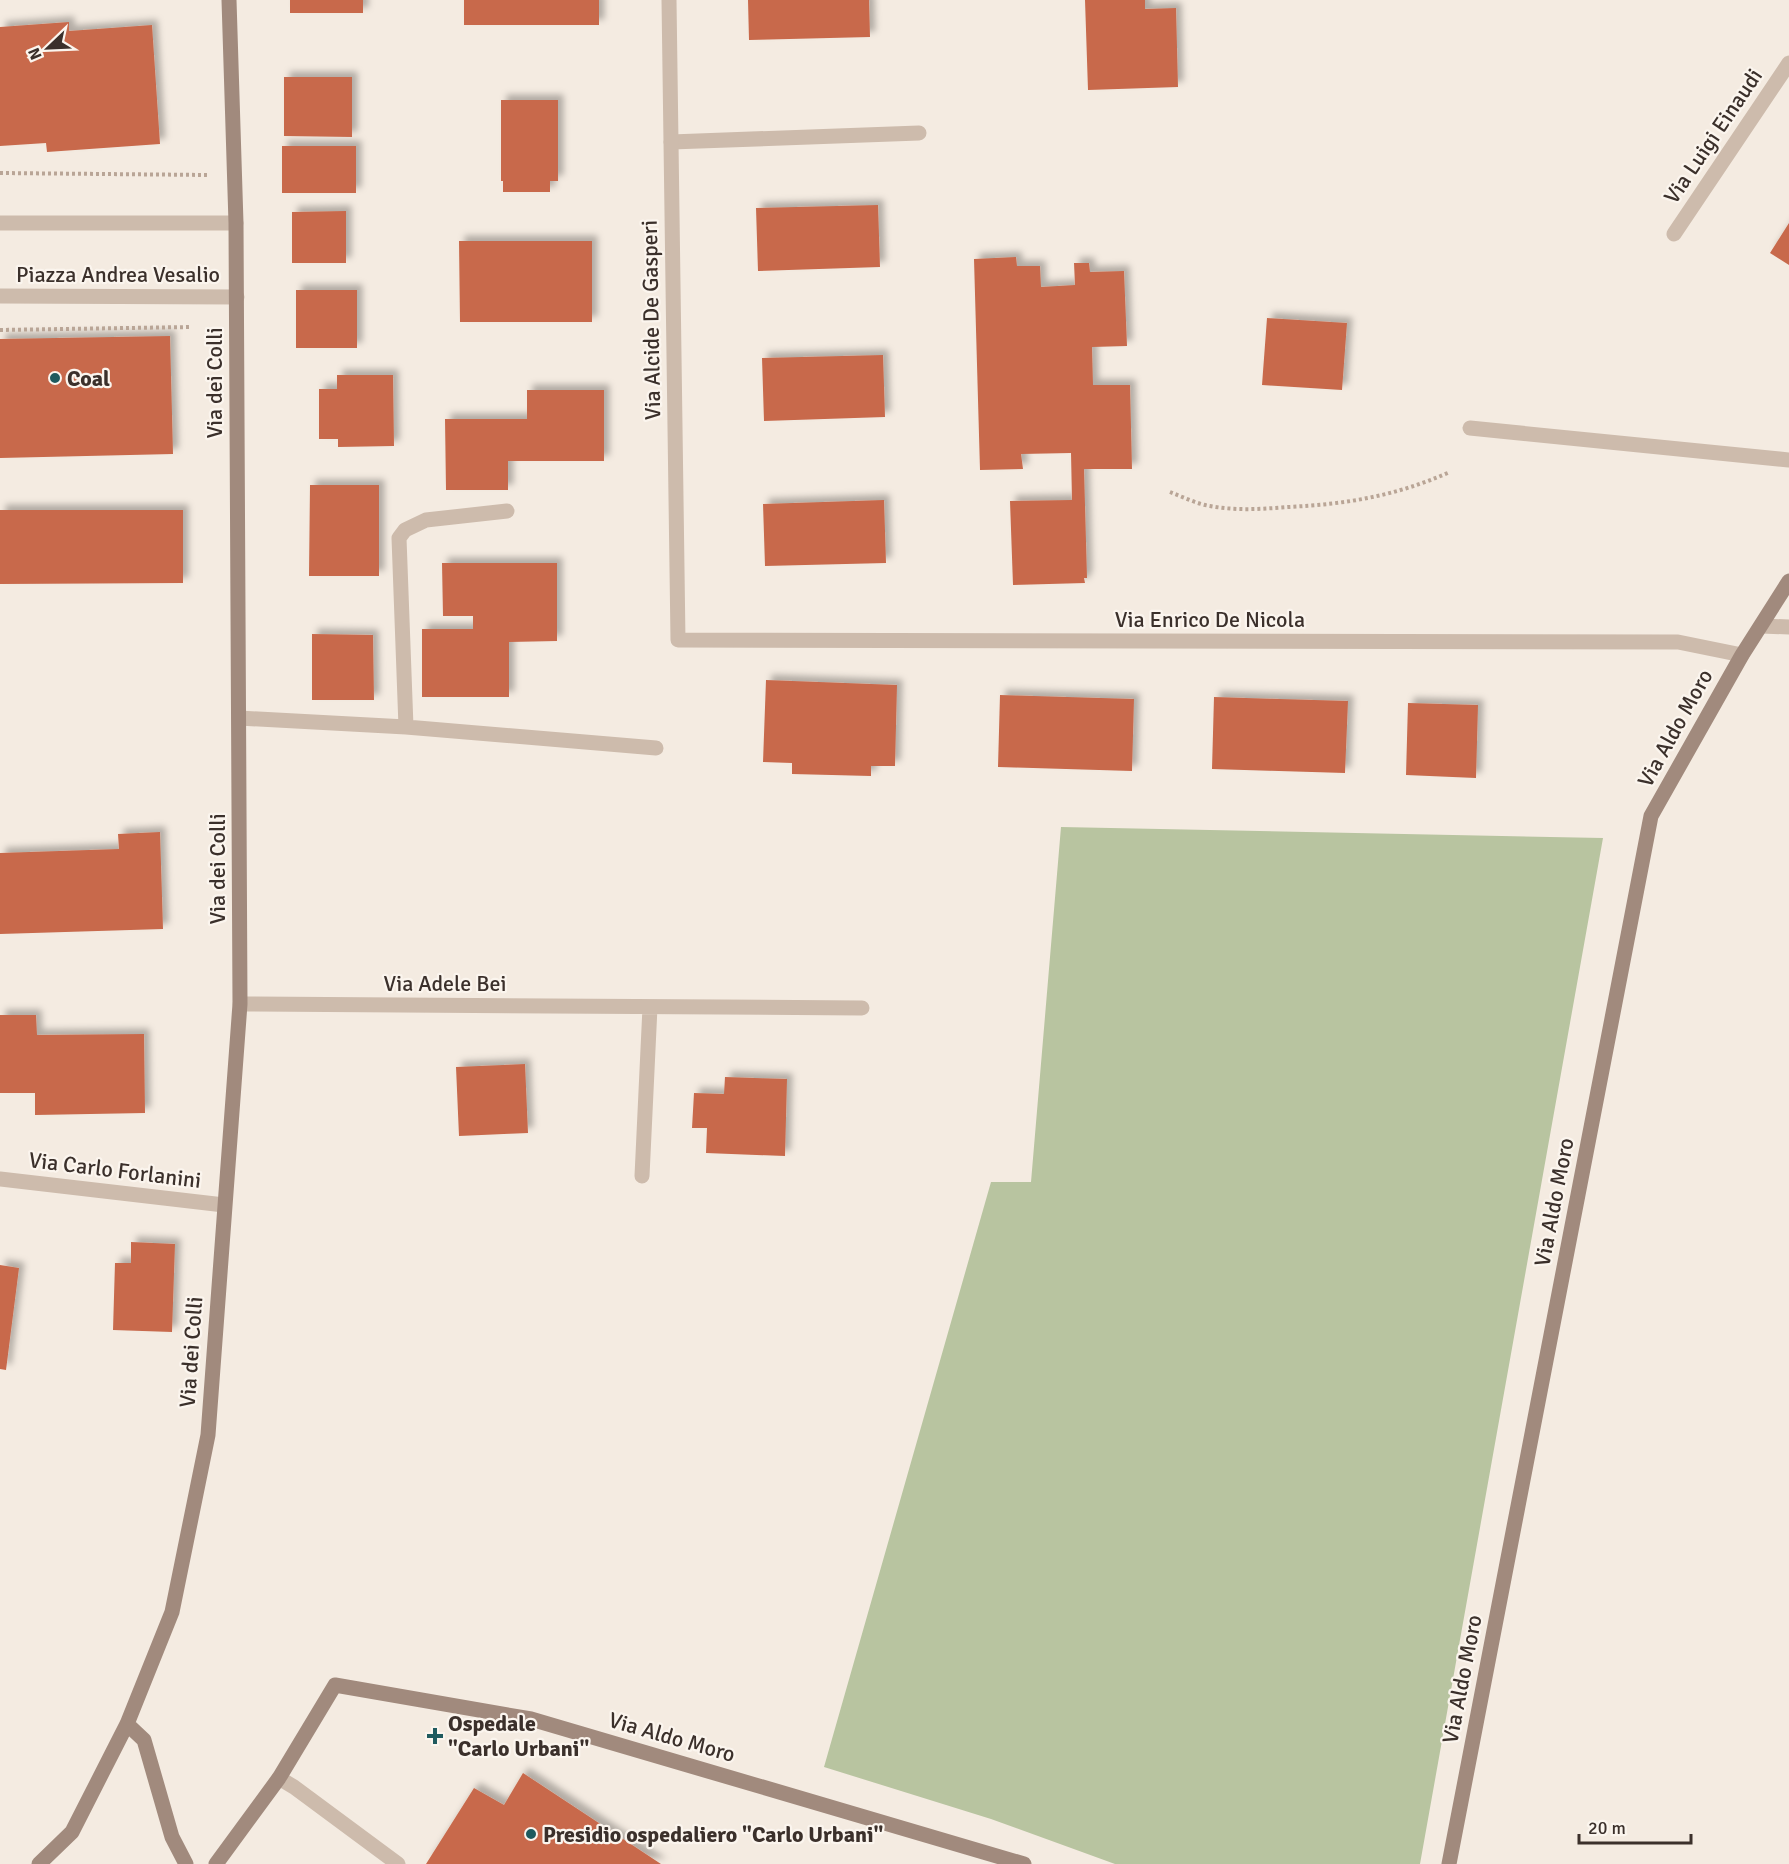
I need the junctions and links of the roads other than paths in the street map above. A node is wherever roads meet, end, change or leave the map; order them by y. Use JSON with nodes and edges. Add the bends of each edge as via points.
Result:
{"nodes":[{"id":1,"x":229,"y":0,"type":"edge"},
{"id":2,"x":669,"y":0,"type":"edge"},
{"id":3,"x":1789,"y":63,"type":"edge"},
{"id":4,"x":919,"y":133,"type":"dead end"},
{"id":5,"x":671,"y":142,"type":"junction"},
{"id":6,"x":0,"y":223,"type":"edge"},
{"id":7,"x":236,"y":223,"type":"junction"},
{"id":8,"x":1674,"y":234,"type":"dead end"},
{"id":9,"x":0,"y":296,"type":"edge"},
{"id":10,"x":237,"y":297,"type":"junction"},
{"id":11,"x":1470,"y":428,"type":"dead end"},
{"id":12,"x":1789,"y":460,"type":"edge"},
{"id":13,"x":507,"y":511,"type":"dead end"},
{"id":14,"x":1789,"y":581,"type":"edge"},
{"id":15,"x":1761,"y":626,"type":"junction"},
{"id":16,"x":1789,"y":627,"type":"edge"},
{"id":17,"x":678,"y":640,"type":"joint"},
{"id":18,"x":1742,"y":655,"type":"junction"},
{"id":19,"x":239,"y":718,"type":"junction"},
{"id":20,"x":406,"y":727,"type":"junction"},
{"id":21,"x":656,"y":748,"type":"dead end"},
{"id":22,"x":240,"y":1004,"type":"junction"},
{"id":23,"x":650,"y":1007,"type":"junction"},
{"id":24,"x":862,"y":1008,"type":"dead end"},
{"id":25,"x":642,"y":1176,"type":"dead end"},
{"id":26,"x":0,"y":1179,"type":"edge"},
{"id":27,"x":224,"y":1205,"type":"junction"},
{"id":28,"x":127,"y":1724,"type":"junction"},
{"id":29,"x":279,"y":1778,"type":"junction"},
{"id":30,"x":39,"y":1864,"type":"edge"},
{"id":31,"x":186,"y":1864,"type":"edge"},
{"id":32,"x":216,"y":1864,"type":"edge"},
{"id":33,"x":398,"y":1864,"type":"edge"},
{"id":34,"x":1024,"y":1864,"type":"edge"},
{"id":35,"x":1449,"y":1864,"type":"edge"}],
"edges":[{"from":1,"to":7,"type":"street","name":"Via dei Colli"},
{"from":2,"to":5,"type":"street","name":"Via Alcide De Gasperi"},
{"from":3,"to":8,"type":"street","name":"Via Luigi Einaudi"},
{"from":4,"to":5,"type":"street"},
{"from":5,"to":17,"type":"street","name":"Via Alcide De Gasperi"},
{"from":6,"to":7,"type":"street"},
{"from":7,"to":10,"type":"street","name":"Via dei Colli"},
{"from":9,"to":10,"type":"street","name":"Piazza Andrea Vesalio"},
{"from":10,"to":19,"type":"street","name":"Via dei Colli"},
{"from":11,"to":12,"type":"street"},
{"from":13,"to":20,"type":"street","via":[[426,520],[405,530],[399,538]]},
{"from":14,"to":15,"type":"street","name":"Via Aldo Moro"},
{"from":15,"to":16,"type":"street"},
{"from":15,"to":18,"type":"street","name":"Via Aldo Moro"},
{"from":17,"to":18,"type":"street","name":"Via Enrico De Nicola","via":[[1678,642]]},
{"from":18,"to":35,"type":"street","name":"Via Aldo Moro","via":[[1651,816]]},
{"from":19,"to":20,"type":"street"},
{"from":19,"to":22,"type":"street","name":"Via dei Colli"},
{"from":20,"to":21,"type":"street"},
{"from":22,"to":23,"type":"street","name":"Via Adele Bei"},
{"from":22,"to":27,"type":"street","name":"Via dei Colli"},
{"from":23,"to":24,"type":"street","name":"Via Adele Bei"},
{"from":23,"to":25,"type":"street"},
{"from":26,"to":27,"type":"street","name":"Via Carlo Forlanini"},
{"from":27,"to":28,"type":"street","name":"Via dei Colli","via":[[208,1435],[172,1612]]},
{"from":28,"to":30,"type":"street","name":"Via dei Colli","via":[[72,1832]]},
{"from":28,"to":31,"type":"street","via":[[144,1740],[172,1837]]},
{"from":29,"to":32,"type":"street","name":"Via Aldo Moro"},
{"from":29,"to":33,"type":"street"},
{"from":29,"to":34,"type":"street","name":"Via Aldo Moro","via":[[335,1685],[531,1719]]}]}
